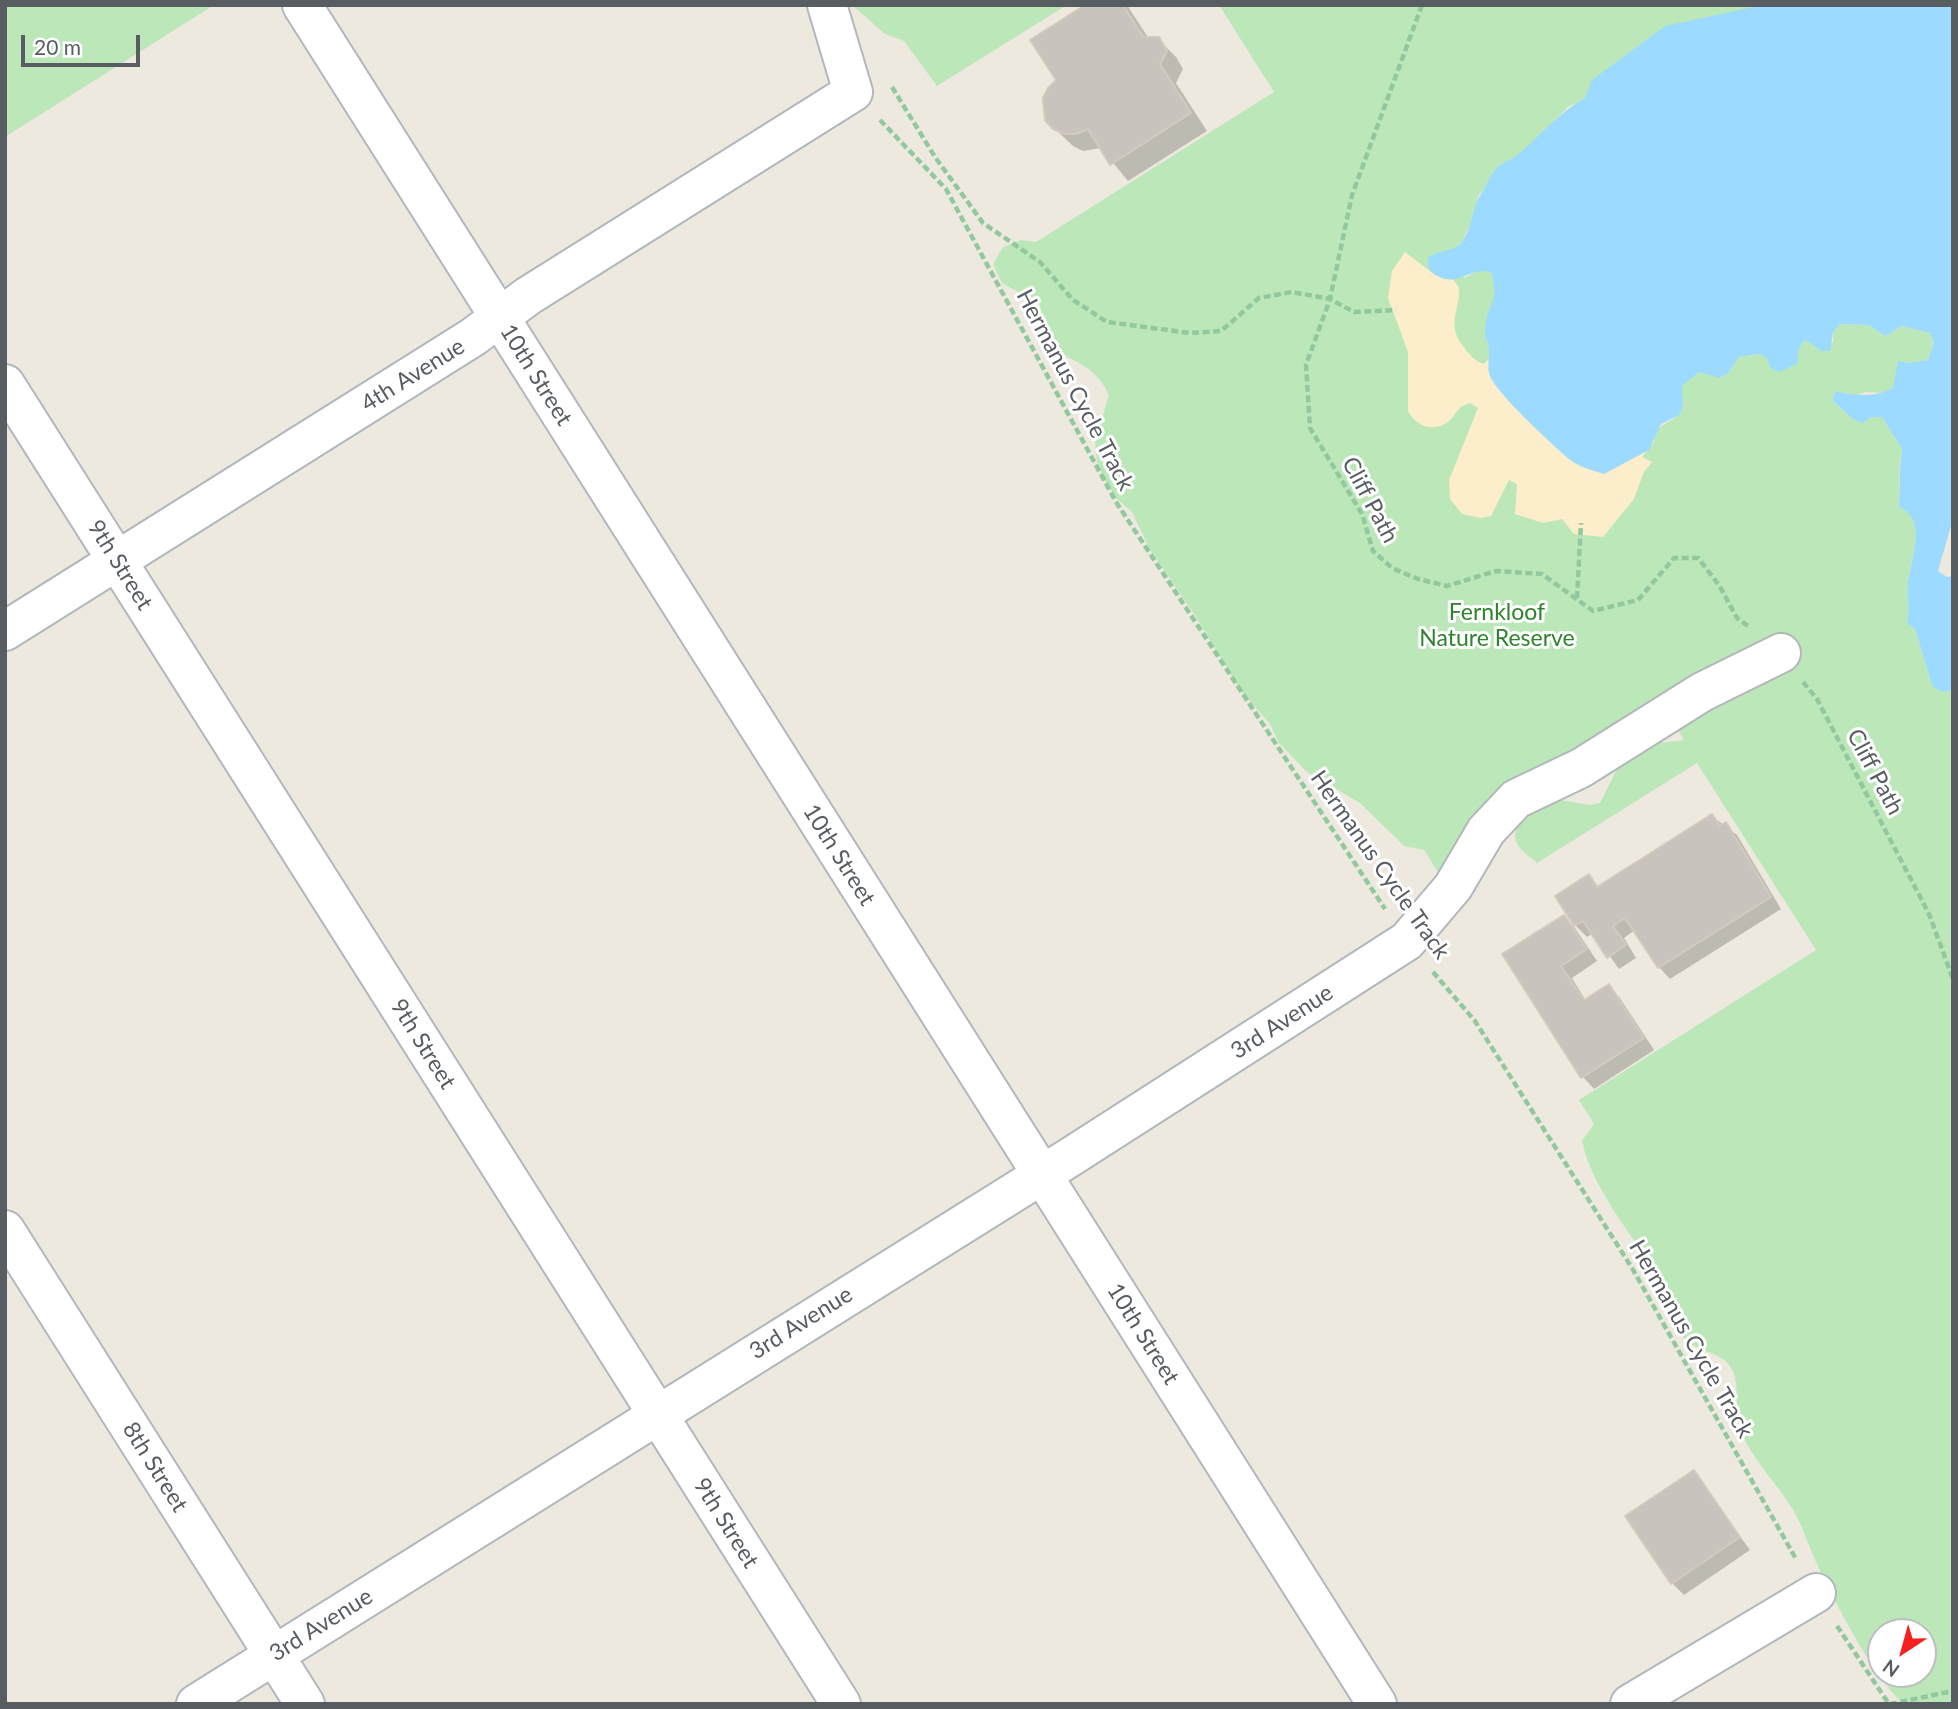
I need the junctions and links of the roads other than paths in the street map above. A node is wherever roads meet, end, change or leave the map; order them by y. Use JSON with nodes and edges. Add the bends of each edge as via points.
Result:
{"nodes":[{"id":1,"x":302,"y":5,"type":"edge"},
{"id":2,"x":827,"y":5,"type":"edge"},
{"id":3,"x":499,"y":318,"type":"junction"},
{"id":4,"x":5,"y":384,"type":"edge"},
{"id":5,"x":117,"y":561,"type":"junction"},
{"id":6,"x":5,"y":631,"type":"edge"},
{"id":7,"x":1781,"y":653,"type":"road end"},
{"id":8,"x":1042,"y":1174,"type":"junction"},
{"id":9,"x":5,"y":1230,"type":"edge"},
{"id":10,"x":657,"y":1414,"type":"junction"},
{"id":11,"x":1816,"y":1593,"type":"road end"},
{"id":12,"x":274,"y":1655,"type":"junction"},
{"id":13,"x":195,"y":1704,"type":"edge"},
{"id":14,"x":304,"y":1704,"type":"edge"},
{"id":15,"x":841,"y":1704,"type":"edge"},
{"id":16,"x":1377,"y":1704,"type":"edge"},
{"id":17,"x":1630,"y":1704,"type":"edge"}],
"edges":[{"from":1,"to":3,"type":"street","name":"10th Street"},
{"from":2,"to":3,"type":"street","name":"4th Avenue","via":[[853,92]]},
{"from":3,"to":5,"type":"street","name":"4th Avenue"},
{"from":3,"to":8,"type":"street","name":"10th Street"},
{"from":4,"to":5,"type":"street","name":"9th Street"},
{"from":5,"to":6,"type":"street","name":"4th Avenue"},
{"from":5,"to":10,"type":"street","name":"9th Street"},
{"from":7,"to":8,"type":"street","name":"3rd Avenue","via":[[1702,692],[1581,768],[1516,799],[1486,831],[1453,887],[1407,942]]},
{"from":8,"to":10,"type":"street","name":"3rd Avenue"},
{"from":8,"to":16,"type":"street","name":"10th Street"},
{"from":9,"to":12,"type":"street","name":"8th Street"},
{"from":10,"to":12,"type":"street","name":"3rd Avenue"},
{"from":10,"to":15,"type":"street","name":"9th Street"},
{"from":11,"to":17,"type":"street"},
{"from":12,"to":13,"type":"street","name":"3rd Avenue"},
{"from":12,"to":14,"type":"street","name":"8th Street"}]}
